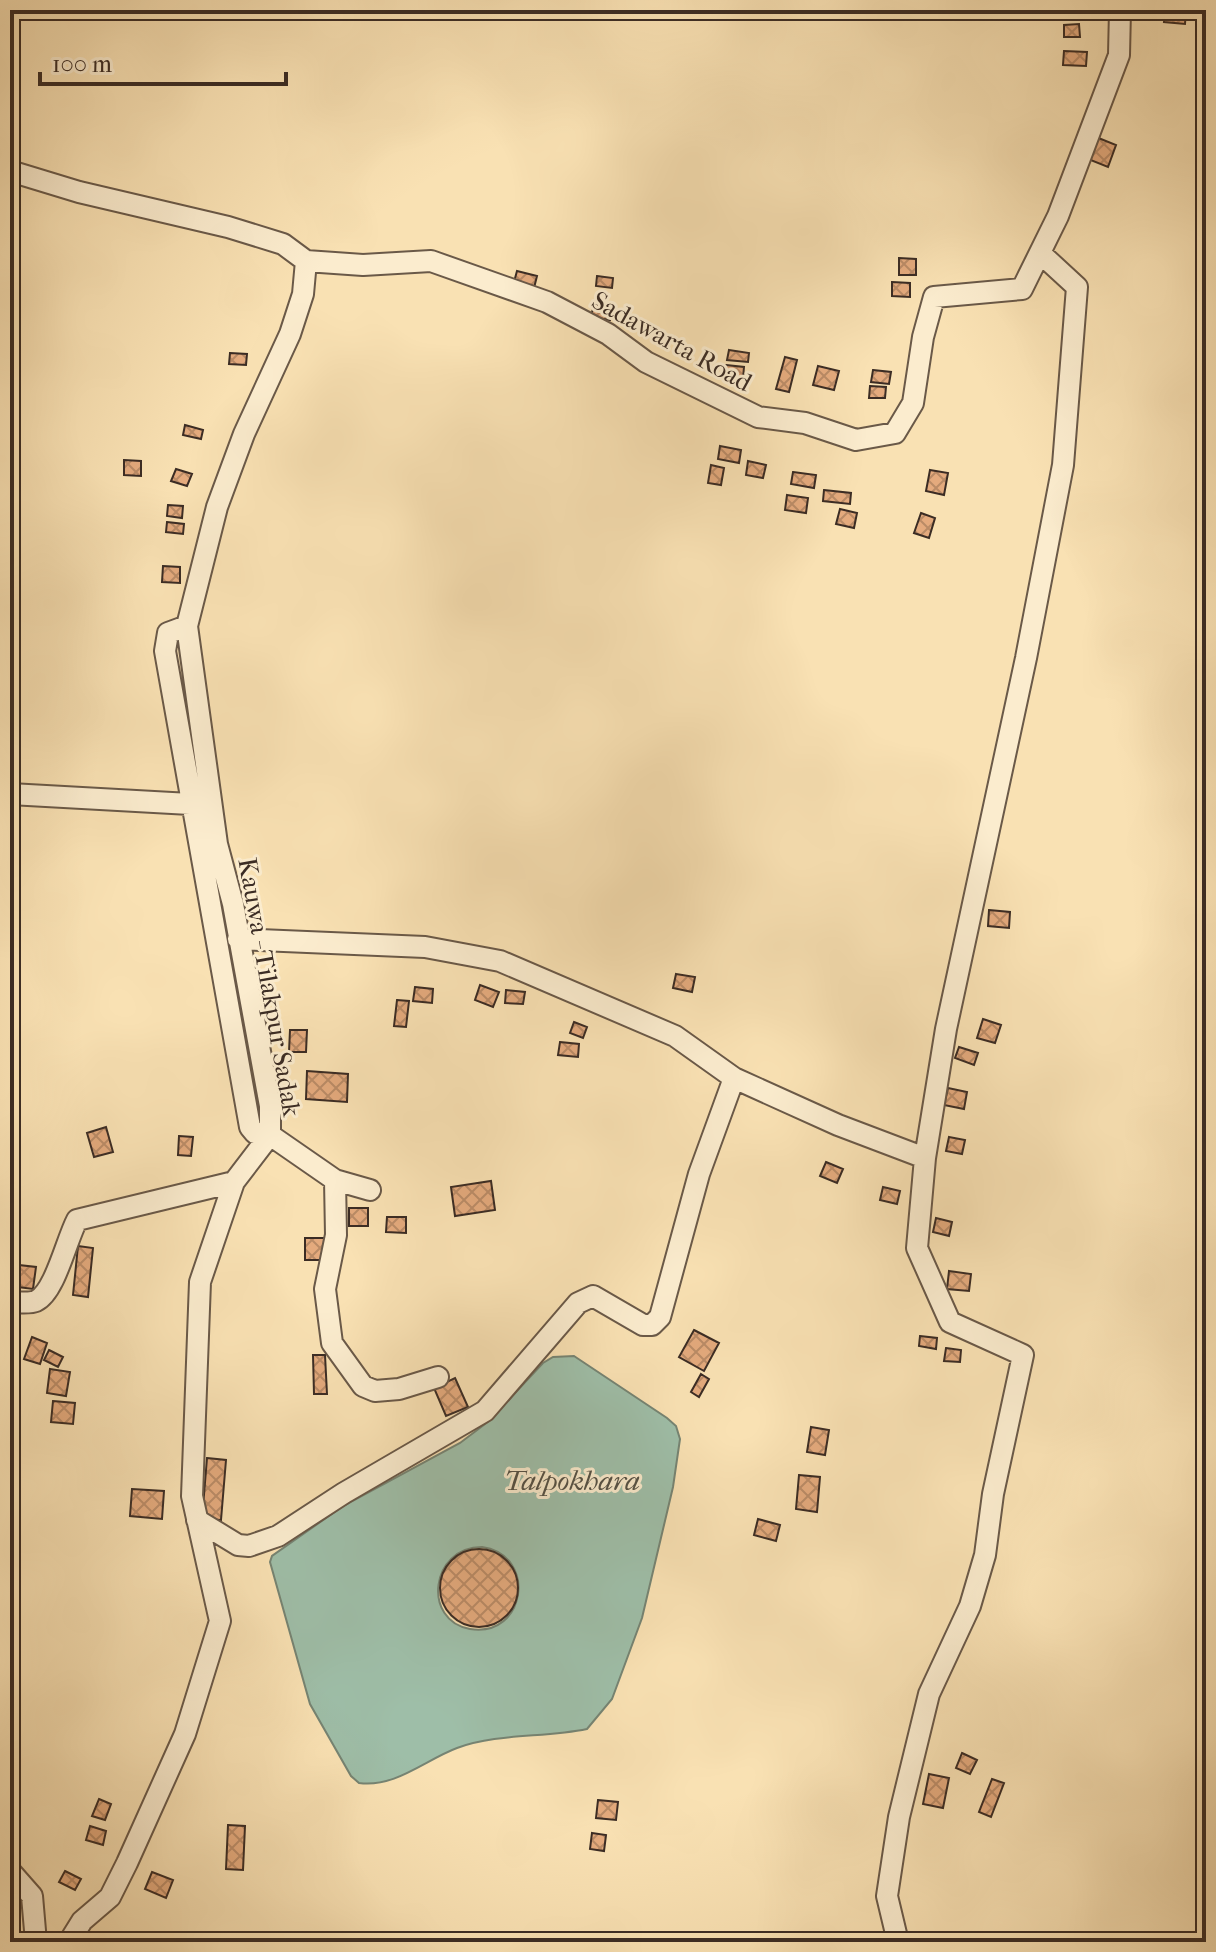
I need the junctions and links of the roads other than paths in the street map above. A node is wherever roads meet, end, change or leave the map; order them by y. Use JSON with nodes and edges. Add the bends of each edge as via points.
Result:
{"nodes":[{"id":1,"x":1120,"y":10,"type":"edge"},
{"id":2,"x":10,"y":171,"type":"edge"},
{"id":3,"x":1040,"y":253,"type":"junction"},
{"id":4,"x":306,"y":261,"type":"junction"},
{"id":5,"x":187,"y":626,"type":"junction"},
{"id":6,"x":10,"y":794,"type":"edge"},
{"id":7,"x":190,"y":804,"type":"junction"},
{"id":8,"x":238,"y":939,"type":"junction"},
{"id":9,"x":734,"y":1078,"type":"junction"},
{"id":10,"x":270,"y":1135,"type":"junction"},
{"id":11,"x":925,"y":1158,"type":"junction"},
{"id":12,"x":335,"y":1180,"type":"junction"},
{"id":13,"x":234,"y":1182,"type":"junction"},
{"id":14,"x":370,"y":1190,"type":"dead end"},
{"id":15,"x":10,"y":1302,"type":"edge"},
{"id":16,"x":438,"y":1377,"type":"dead end"},
{"id":17,"x":197,"y":1520,"type":"junction"},
{"id":18,"x":10,"y":1871,"type":"edge"},
{"id":19,"x":36,"y":1942,"type":"edge"},
{"id":20,"x":69,"y":1942,"type":"edge"},
{"id":21,"x":898,"y":1942,"type":"edge"}],
"edges":[{"from":1,"to":3,"type":"street","name":"Sadawarta Road","via":[[1119,55]]},
{"from":2,"to":4,"type":"street","name":"Sadawarta Road","via":[[241,231],[283,244]]},
{"from":3,"to":4,"type":"street","name":"Sadawarta Road","via":[[1022,289],[934,297],[913,403],[895,433],[856,440],[805,423],[758,417],[646,362],[608,334],[547,302],[471,273],[431,261]]},
{"from":3,"to":11,"type":"street","via":[[1077,287],[1063,465],[946,1029]]},
{"from":4,"to":5,"type":"street","name":"Kauwa - Tilakpur Sadak","via":[[303,294],[290,334],[217,507]]},
{"from":5,"to":7,"type":"street","via":[[168,633],[165,651]]},
{"from":5,"to":8,"type":"street","name":"Kauwa - Tilakpur Sadak","via":[[206,776]]},
{"from":6,"to":7,"type":"street"},
{"from":7,"to":10,"type":"street","via":[[250,1127]]},
{"from":8,"to":9,"type":"street","via":[[425,947],[500,961],[675,1036]]},
{"from":8,"to":10,"type":"street","name":"Kauwa - Tilakpur Sadak","via":[[270,1106]]},
{"from":9,"to":11,"type":"street"},
{"from":9,"to":17,"type":"street","via":[[699,1174],[660,1317],[652,1325],[593,1296],[578,1303],[485,1411],[278,1536],[238,1545]]},
{"from":10,"to":12,"type":"street"},
{"from":10,"to":13,"type":"street","name":"Kauwa - Tilakpur Sadak"},
{"from":11,"to":21,"type":"street","via":[[917,1248],[950,1322],[1023,1355],[985,1555],[970,1606],[929,1694],[899,1817],[887,1896]]},
{"from":12,"to":14,"type":"street"},
{"from":12,"to":16,"type":"street","via":[[336,1235],[325,1289],[332,1343],[363,1386],[375,1391]]},
{"from":13,"to":15,"type":"street","via":[[77,1220],[51,1290],[35,1302]]},
{"from":13,"to":17,"type":"street","name":"Kauwa - Tilakpur Sadak","via":[[200,1282],[192,1496]]},
{"from":17,"to":20,"type":"street","name":"Kauwa - Tilakpur Sadak","via":[[220,1621],[185,1734],[127,1863],[110,1897],[82,1921]]},
{"from":18,"to":19,"type":"street","via":[[32,1896]]}]}
